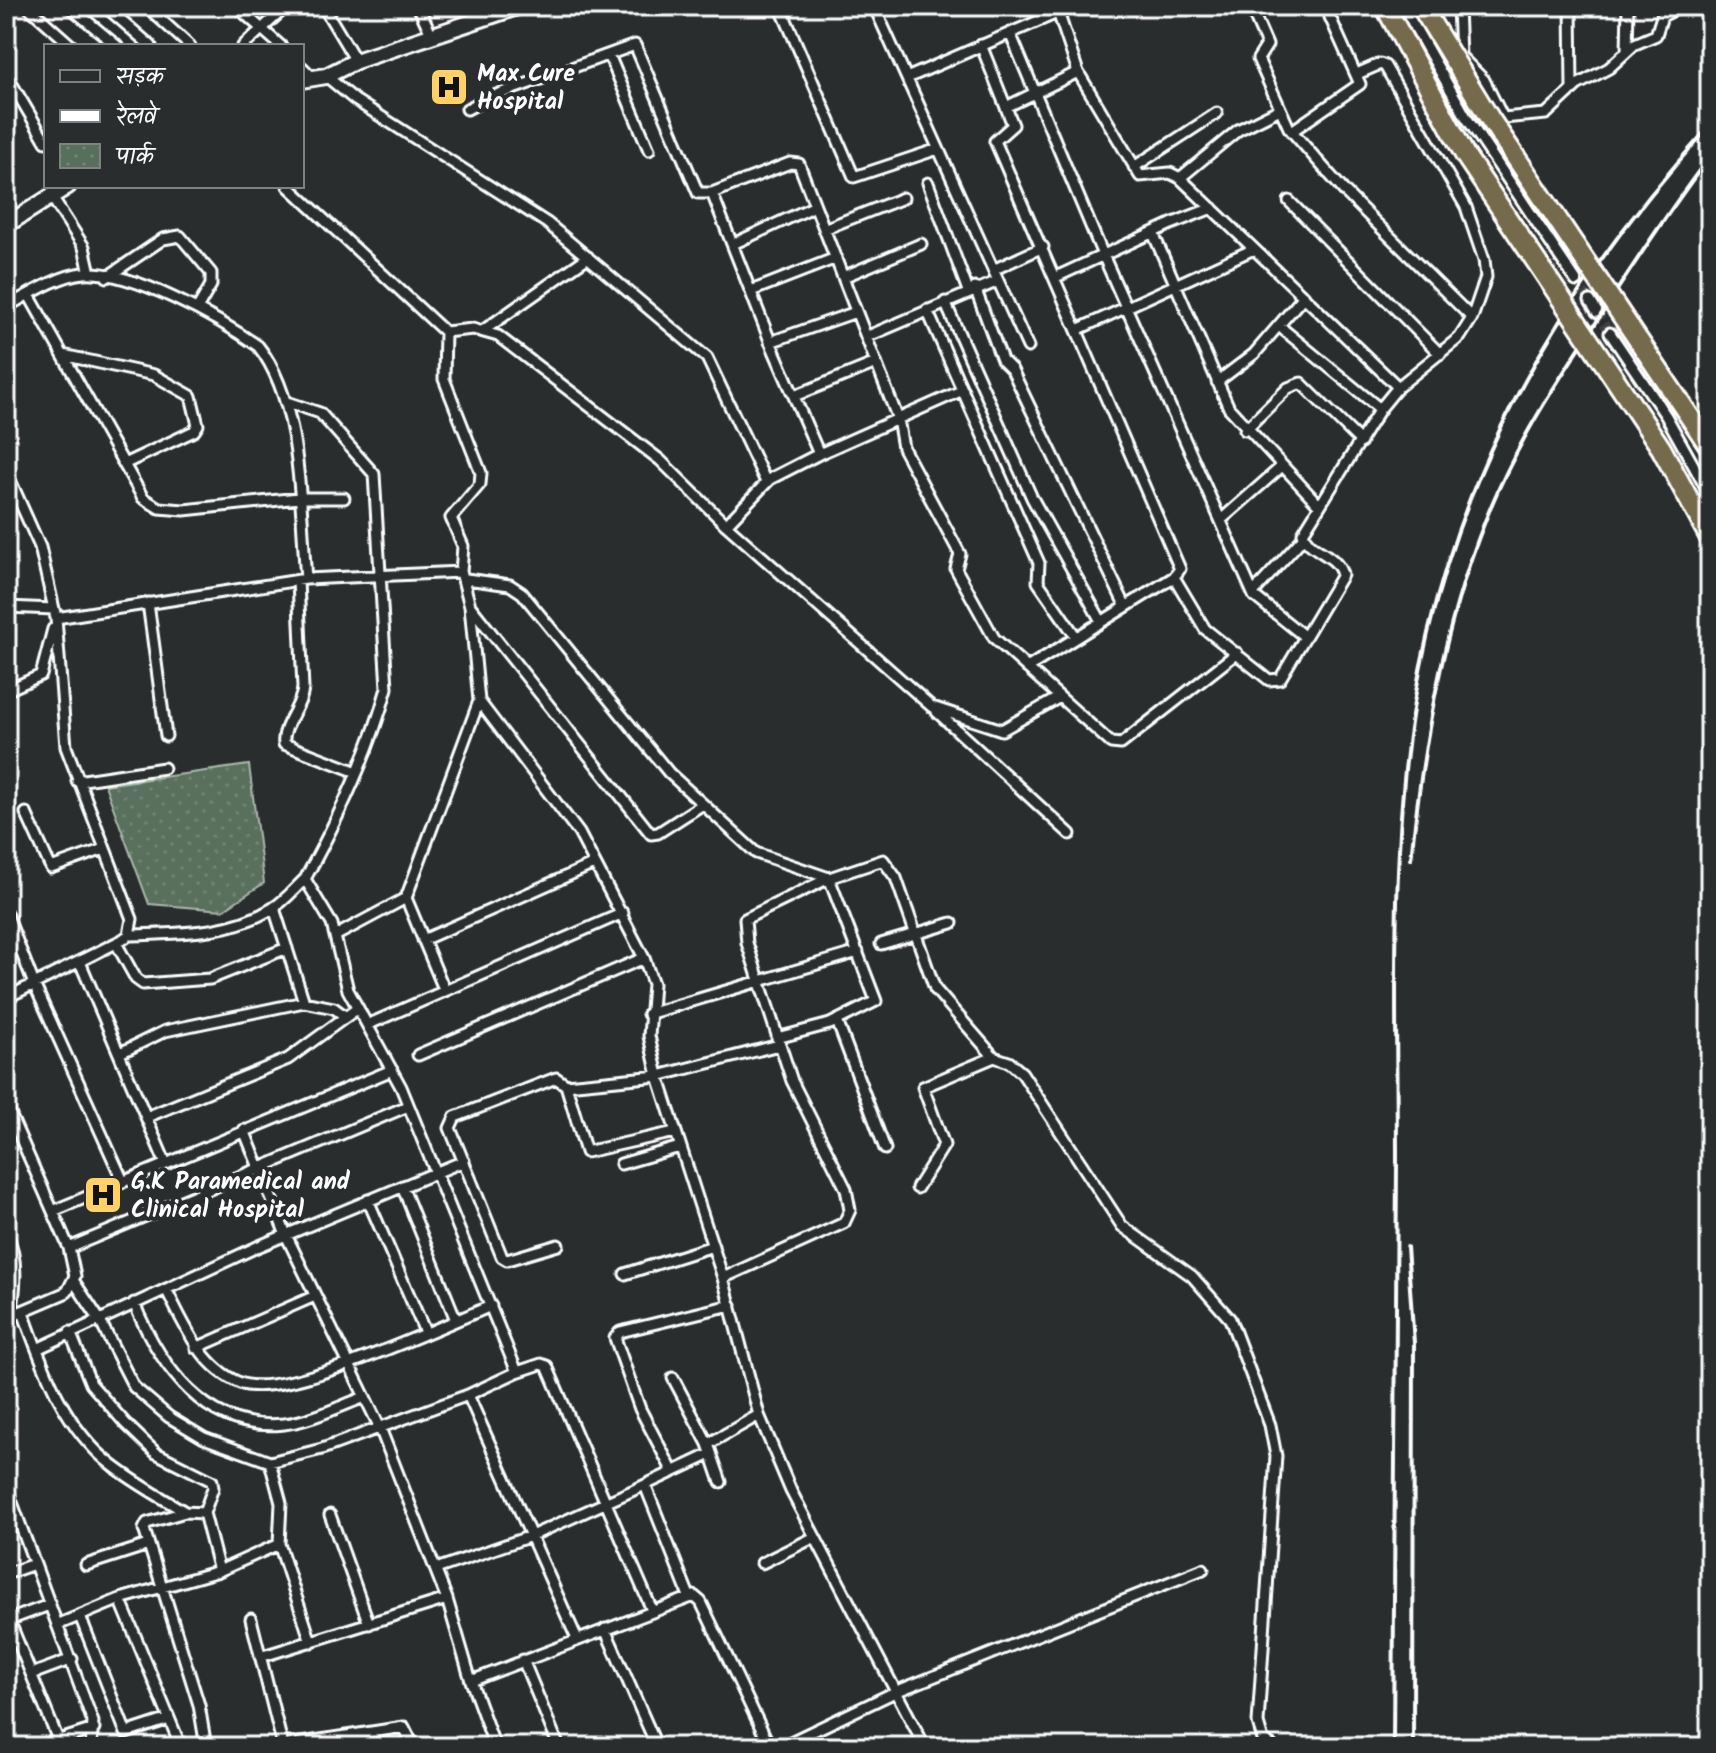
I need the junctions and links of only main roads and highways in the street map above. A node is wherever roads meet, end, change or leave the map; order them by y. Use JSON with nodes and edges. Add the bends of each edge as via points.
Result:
{"nodes":[{"id":1,"x":1385,"y":6,"type":"edge"},
{"id":2,"x":1421,"y":6,"type":"edge"},
{"id":3,"x":1710,"y":447,"type":"edge"},
{"id":4,"x":1710,"y":538,"type":"edge"}],
"edges":[{"from":1,"to":4,"type":"highway","bridge":true,"via":[[1465,155],[1661,448]]},
{"from":2,"to":3,"type":"highway","bridge":true,"via":[[1490,119]]}]}
